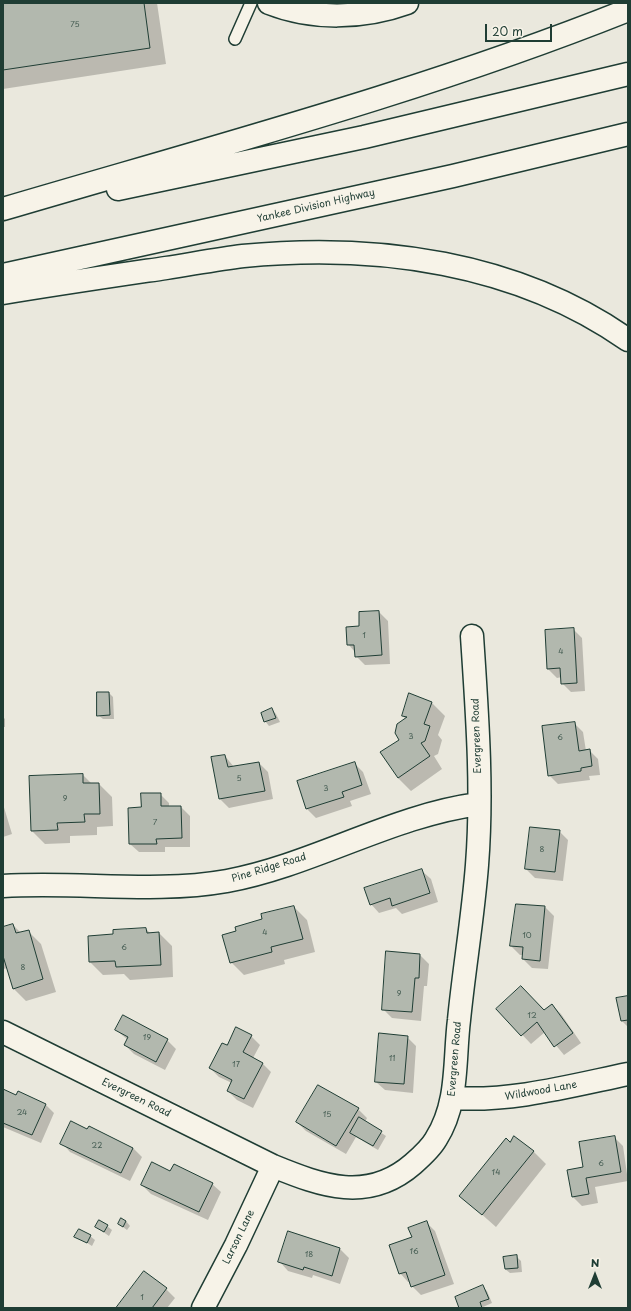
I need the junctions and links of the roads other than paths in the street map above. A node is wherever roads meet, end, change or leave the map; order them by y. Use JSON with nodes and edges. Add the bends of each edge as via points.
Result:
{"nodes":[{"id":1,"x":252,"y":3,"type":"edge"},
{"id":2,"x":269,"y":3,"type":"edge"},
{"id":3,"x":407,"y":3,"type":"edge"},
{"id":4,"x":628,"y":10,"type":"edge"},
{"id":5,"x":235,"y":39,"type":"dead end"},
{"id":6,"x":628,"y":74,"type":"edge"},
{"id":7,"x":628,"y":134,"type":"edge"},
{"id":8,"x":3,"y":209,"type":"edge"},
{"id":9,"x":3,"y":215,"type":"edge"},
{"id":10,"x":3,"y":275,"type":"edge"},
{"id":11,"x":3,"y":293,"type":"edge"},
{"id":12,"x":628,"y":340,"type":"edge"},
{"id":13,"x":472,"y":636,"type":"dead end"},
{"id":14,"x":479,"y":804,"type":"junction"},
{"id":15,"x":3,"y":886,"type":"edge"},
{"id":16,"x":3,"y":1032,"type":"edge"},
{"id":17,"x":628,"y":1074,"type":"edge"},
{"id":18,"x":452,"y":1098,"type":"junction"},
{"id":19,"x":274,"y":1166,"type":"junction"},
{"id":20,"x":203,"y":1308,"type":"edge"}],
"edges":[{"from":1,"to":5,"type":"lane"},
{"from":2,"to":3,"type":"main road","via":[[301,12],[349,15],[374,12]]},
{"from":4,"to":8,"type":"main road","via":[[487,63],[403,91]]},
{"from":6,"to":9,"type":"main road","via":[[364,137]]},
{"from":7,"to":10,"type":"main road","name":"Yankee Division Highway","via":[[445,178]]},
{"from":11,"to":12,"type":"main road","via":[[244,256],[366,254],[458,266],[516,282],[586,312]]},
{"from":13,"to":14,"type":"main road","name":"Evergreen Road"},
{"from":14,"to":15,"type":"main road","name":"Pine Ridge Road","via":[[438,812],[276,868],[227,881],[164,887]]},
{"from":14,"to":18,"type":"main road","name":"Evergreen Road","via":[[477,866],[458,1022]]},
{"from":16,"to":19,"type":"main road","name":"Evergreen Road"},
{"from":17,"to":18,"type":"main road","name":"Wildwood Lane","via":[[513,1097],[484,1100]]},
{"from":18,"to":19,"type":"main road","name":"Evergreen Road","via":[[436,1140],[406,1170],[382,1183],[356,1188],[329,1186],[301,1178]]},
{"from":19,"to":20,"type":"main road","name":"Larson Lane"}]}
